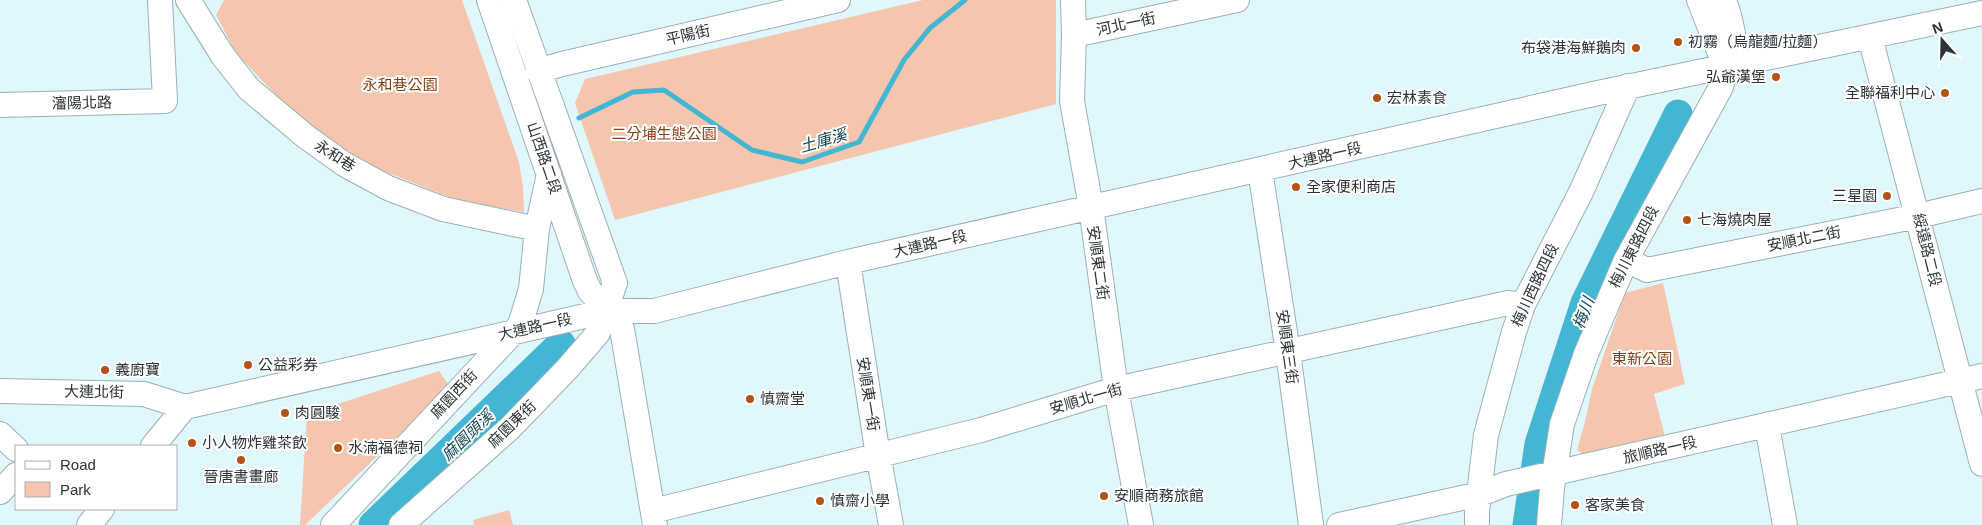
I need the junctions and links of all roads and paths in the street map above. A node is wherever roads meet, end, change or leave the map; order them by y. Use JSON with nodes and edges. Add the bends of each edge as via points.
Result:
{"nodes":[{"id":1,"x":160,"y":0,"type":"edge"},
{"id":2,"x":188,"y":0,"type":"edge"},
{"id":3,"x":490,"y":0,"type":"edge"},
{"id":4,"x":514,"y":0,"type":"edge"},
{"id":5,"x":838,"y":0,"type":"edge"},
{"id":6,"x":1072,"y":0,"type":"edge"},
{"id":7,"x":1237,"y":0,"type":"edge"},
{"id":8,"x":1699,"y":0,"type":"edge"},
{"id":9,"x":1724,"y":0,"type":"edge"},
{"id":10,"x":1982,"y":13,"type":"edge"},
{"id":11,"x":1074,"y":35,"type":"junction"},
{"id":12,"x":1870,"y":37,"type":"junction"},
{"id":13,"x":1725,"y":66,"type":"junction"},
{"id":14,"x":538,"y":71,"type":"junction"},
{"id":15,"x":1628,"y":86,"type":"junction"},
{"id":16,"x":0,"y":105,"type":"edge"},
{"id":17,"x":1260,"y":170,"type":"junction"},
{"id":18,"x":549,"y":174,"type":"junction"},
{"id":19,"x":1982,"y":200,"type":"edge"},
{"id":20,"x":1091,"y":207,"type":"junction"},
{"id":21,"x":1918,"y":216,"type":"junction"},
{"id":22,"x":537,"y":228,"type":"junction"},
{"id":23,"x":1626,"y":260,"type":"junction"},
{"id":24,"x":848,"y":262,"type":"junction"},
{"id":25,"x":1523,"y":305,"type":"junction"},
{"id":26,"x":607,"y":311,"type":"junction"},
{"id":27,"x":514,"y":331,"type":"junction"},
{"id":28,"x":1288,"y":352,"type":"junction"},
{"id":29,"x":1971,"y":378,"type":"edge"},
{"id":30,"x":1116,"y":389,"type":"junction"},
{"id":31,"x":0,"y":391,"type":"edge"},
{"id":32,"x":185,"y":407,"type":"junction"},
{"id":33,"x":1767,"y":426,"type":"junction"},
{"id":34,"x":0,"y":434,"type":"edge"},
{"id":35,"x":154,"y":445,"type":"edge"},
{"id":36,"x":15,"y":449,"type":"edge"},
{"id":37,"x":878,"y":455,"type":"junction"},
{"id":38,"x":1982,"y":464,"type":"edge"},
{"id":39,"x":1546,"y":475,"type":"junction"},
{"id":40,"x":15,"y":476,"type":"edge"},
{"id":41,"x":0,"y":492,"type":"edge"},
{"id":42,"x":1480,"y":494,"type":"junction"},
{"id":43,"x":654,"y":518,"type":"edge"},
{"id":44,"x":333,"y":525,"type":"edge"},
{"id":45,"x":401,"y":525,"type":"edge"},
{"id":46,"x":891,"y":525,"type":"edge"},
{"id":47,"x":1141,"y":525,"type":"edge"},
{"id":48,"x":1311,"y":525,"type":"edge"},
{"id":49,"x":1340,"y":525,"type":"edge"},
{"id":50,"x":1477,"y":525,"type":"edge"},
{"id":51,"x":1549,"y":525,"type":"edge"},
{"id":52,"x":1785,"y":525,"type":"edge"}],
"edges":[{"from":1,"to":16,"type":"street","name":"瀋陽北路","via":[[165,101]]},
{"from":2,"to":22,"type":"street","name":"永和巷","via":[[223,56],[249,89],[344,164],[388,188],[443,209]]},
{"from":3,"to":18,"type":"street","name":"山西路二段"},
{"from":4,"to":14,"type":"street","name":"山西路二段"},
{"from":5,"to":14,"type":"street","name":"平陽街"},
{"from":6,"to":11,"type":"street","name":"安順東二街"},
{"from":7,"to":11,"type":"street","name":"河北一街"},
{"from":8,"to":13,"type":"street"},
{"from":9,"to":13,"type":"street","name":"梅川東路四段","via":[[1733,34]]},
{"from":10,"to":12,"type":"street","name":"大連路一段"},
{"from":11,"to":20,"type":"street","name":"安順東二街","via":[[1072,101]]},
{"from":12,"to":13,"type":"street","name":"大連路一段"},
{"from":12,"to":21,"type":"street","name":"綏遠路二段"},
{"from":13,"to":15,"type":"street","name":"大連路一段"},
{"from":13,"to":23,"type":"street","name":"梅川東路四段","via":[[1720,86]]},
{"from":14,"to":26,"type":"street","name":"山西路二段","via":[[612,271],[615,283]]},
{"from":15,"to":17,"type":"street","name":"大連路一段"},
{"from":15,"to":25,"type":"street","name":"梅川西路四段","via":[[1581,192]]},
{"from":17,"to":20,"type":"street","name":"大連路一段"},
{"from":17,"to":28,"type":"street","name":"安順東三街"},
{"from":18,"to":22,"type":"street","name":"麻園西街"},
{"from":18,"to":26,"type":"street","name":"山西路二段","via":[[587,286]]},
{"from":19,"to":21,"type":"street","name":"安順北二街"},
{"from":20,"to":24,"type":"street","name":"大連路一段"},
{"from":20,"to":30,"type":"street","name":"安順東二街"},
{"from":21,"to":23,"type":"street","name":"安順北二街","via":[[1647,270]]},
{"from":21,"to":29,"type":"street","name":"綏遠路二段"},
{"from":22,"to":27,"type":"street","name":"麻園西街","via":[[531,289],[520,324]]},
{"from":23,"to":39,"type":"street","name":"梅川東路四段","via":[[1586,354]]},
{"from":24,"to":26,"type":"street","name":"大連路一段","via":[[654,311]]},
{"from":24,"to":37,"type":"street","name":"安順東一街"},
{"from":25,"to":28,"type":"street","name":"安順北一街","via":[[1508,303]]},
{"from":25,"to":42,"type":"street","name":"梅川西路四段","via":[[1486,435]]},
{"from":26,"to":27,"type":"street","name":"大連路一段"},
{"from":26,"to":43,"type":"street","name":"山西路二段","via":[[622,329]]},
{"from":26,"to":45,"type":"street","name":"麻園東街","via":[[598,333],[567,369],[510,428]]},
{"from":27,"to":32,"type":"street","name":"大連路一段"},
{"from":27,"to":44,"type":"street","name":"麻園西街"},
{"from":28,"to":30,"type":"street","name":"安順北一街"},
{"from":28,"to":48,"type":"street","name":"安順東三街"},
{"from":29,"to":33,"type":"street","name":"旅順路一段"},
{"from":29,"to":38,"type":"street","name":"綏遠路二段"},
{"from":30,"to":37,"type":"street","name":"安順北一街","via":[[982,430]]},
{"from":30,"to":47,"type":"street","name":"安順東二街"},
{"from":31,"to":32,"type":"street","name":"大連北街","via":[[144,394]]},
{"from":32,"to":35,"type":"street"},
{"from":33,"to":39,"type":"street","name":"旅順路一段"},
{"from":33,"to":52,"type":"street"},
{"from":34,"to":36,"type":"street"},
{"from":37,"to":43,"type":"street","name":"安順北一街"},
{"from":37,"to":46,"type":"street","name":"安順東一街"},
{"from":39,"to":42,"type":"street","name":"旅順路一段"},
{"from":39,"to":51,"type":"street","name":"梅川東路四段"},
{"from":40,"to":41,"type":"street"},
{"from":42,"to":49,"type":"street","name":"旅順路一段"},
{"from":42,"to":50,"type":"street","name":"梅川西路四段"}]}
